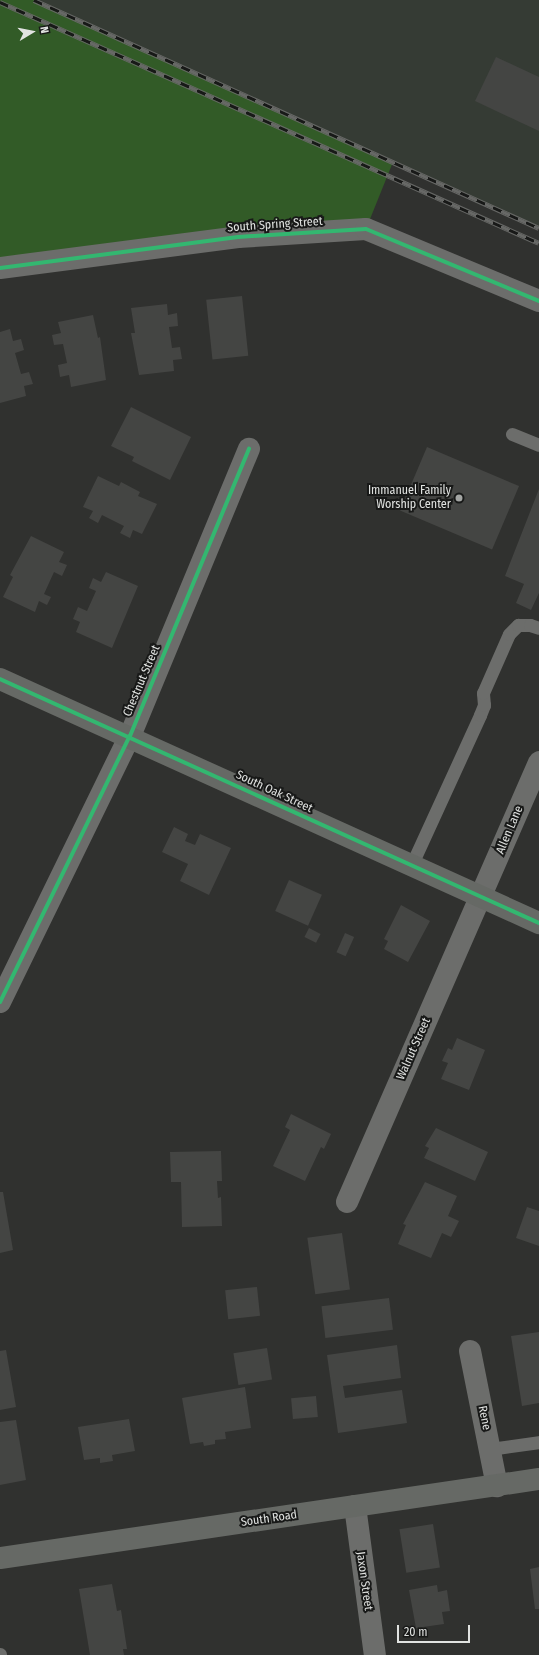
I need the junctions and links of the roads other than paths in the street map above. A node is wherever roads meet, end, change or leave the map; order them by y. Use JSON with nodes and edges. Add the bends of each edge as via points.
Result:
{"nodes":[{"id":1,"x":0,"y":268,"type":"edge"},
{"id":2,"x":539,"y":301,"type":"edge"},
{"id":3,"x":512,"y":434,"type":"dead end"},
{"id":4,"x":539,"y":445,"type":"edge"},
{"id":5,"x":249,"y":449,"type":"dead end"},
{"id":6,"x":539,"y":628,"type":"edge"},
{"id":7,"x":0,"y":679,"type":"edge"},
{"id":8,"x":130,"y":736,"type":"junction"},
{"id":9,"x":539,"y":762,"type":"edge"},
{"id":10,"x":411,"y":866,"type":"junction"},
{"id":11,"x":481,"y":897,"type":"junction"},
{"id":12,"x":539,"y":923,"type":"edge"},
{"id":13,"x":0,"y":1002,"type":"edge"},
{"id":14,"x":347,"y":1202,"type":"dead end"},
{"id":15,"x":470,"y":1351,"type":"dead end"},
{"id":16,"x":539,"y":1442,"type":"edge"},
{"id":17,"x":490,"y":1449,"type":"junction"},
{"id":18,"x":539,"y":1479,"type":"edge"},
{"id":19,"x":497,"y":1486,"type":"junction"},
{"id":20,"x":355,"y":1506,"type":"junction"},
{"id":21,"x":0,"y":1558,"type":"edge"},
{"id":22,"x":375,"y":1655,"type":"edge"}],
"edges":[{"from":1,"to":2,"type":"street","name":"South Spring Street","via":[[238,237],[366,229]]},
{"from":3,"to":4,"type":"lane"},
{"from":5,"to":8,"type":"street","name":"Chestnut Street"},
{"from":6,"to":10,"type":"lane","via":[[518,625],[509,634],[483,693],[484,705],[480,715]]},
{"from":7,"to":8,"type":"street","name":"South Oak Street"},
{"from":8,"to":10,"type":"street","name":"South Oak Street"},
{"from":8,"to":13,"type":"street","name":"Chestnut Street"},
{"from":9,"to":11,"type":"street","name":"Allen Lane"},
{"from":10,"to":11,"type":"street","name":"South Oak Street"},
{"from":11,"to":12,"type":"street","name":"South Oak Street"},
{"from":11,"to":14,"type":"street","name":"Walnut Street"},
{"from":15,"to":17,"type":"street","name":"Rene"},
{"from":16,"to":17,"type":"lane"},
{"from":17,"to":19,"type":"street","name":"Rene"},
{"from":18,"to":19,"type":"street","name":"South Road"},
{"from":19,"to":20,"type":"street","name":"South Road"},
{"from":20,"to":21,"type":"street","name":"South Road"},
{"from":20,"to":22,"type":"street","name":"Jaxon Street"}]}
